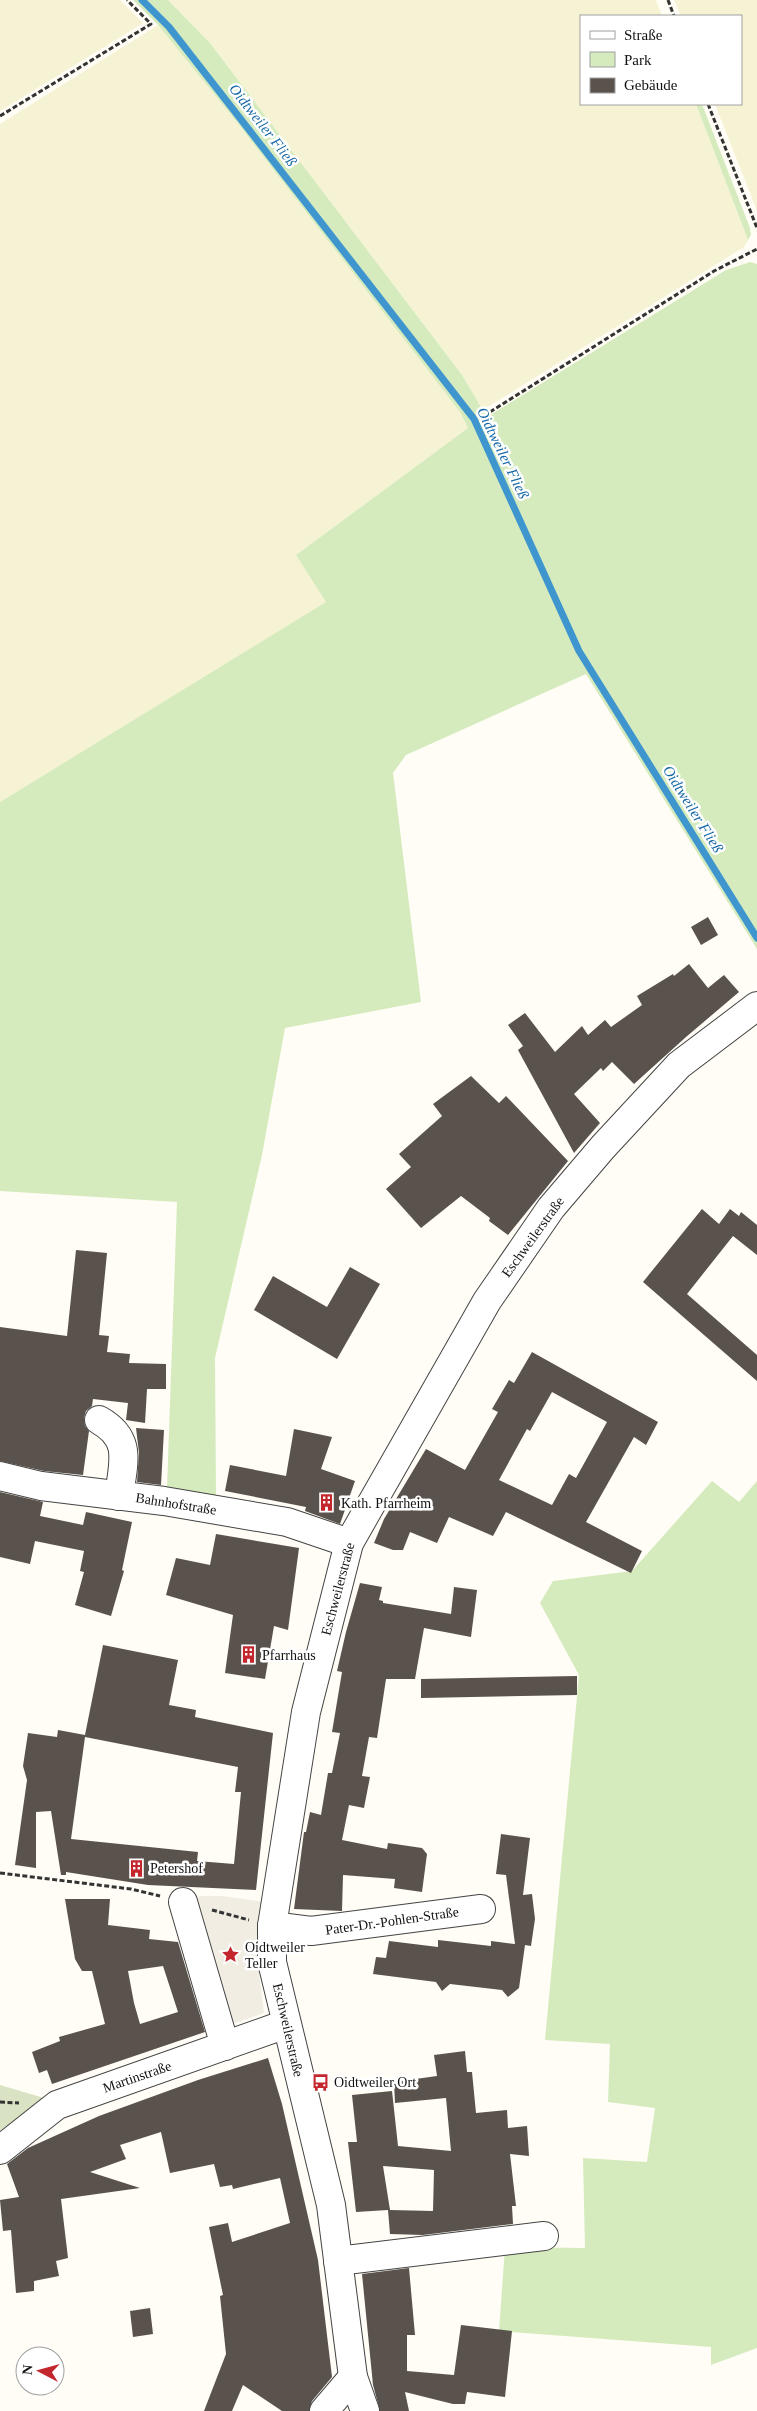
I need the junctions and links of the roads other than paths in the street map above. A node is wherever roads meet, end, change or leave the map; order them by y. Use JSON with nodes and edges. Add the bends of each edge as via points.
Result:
{"nodes":[{"id":1,"x":757,"y":1006,"type":"edge"},
{"id":2,"x":99,"y":1420,"type":"dead end"},
{"id":3,"x":0,"y":1476,"type":"edge"},
{"id":4,"x":120,"y":1496,"type":"junction"},
{"id":5,"x":349,"y":1542,"type":"junction"},
{"id":6,"x":183,"y":1902,"type":"road end"},
{"id":7,"x":481,"y":1909,"type":"dead end"},
{"id":8,"x":272,"y":1926,"type":"junction"},
{"id":9,"x":286,"y":2024,"type":"junction"},
{"id":10,"x":225,"y":2046,"type":"junction"},
{"id":11,"x":0,"y":2150,"type":"edge"},
{"id":12,"x":544,"y":2236,"type":"dead end"},
{"id":13,"x":338,"y":2260,"type":"junction"},
{"id":14,"x":353,"y":2377,"type":"junction"},
{"id":15,"x":324,"y":2411,"type":"edge"},
{"id":16,"x":365,"y":2411,"type":"edge"}],
"edges":[{"from":1,"to":5,"type":"street","name":"Eschweilerstraße","via":[[679,1065],[551,1208],[487,1301]]},
{"from":2,"to":4,"type":"street","via":[[116,1432],[123,1445]]},
{"from":3,"to":4,"type":"street","name":"Bahnhofstraße","via":[[41,1486]]},
{"from":4,"to":5,"type":"street","name":"Bahnhofstraße","via":[[287,1522]]},
{"from":5,"to":8,"type":"street","name":"Eschweilerstraße","via":[[306,1712]]},
{"from":6,"to":10,"type":"street"},
{"from":7,"to":8,"type":"street","name":"Pater-Dr.-Pohlen-Straße","via":[[311,1932]]},
{"from":8,"to":9,"type":"street","name":"Eschweilerstraße","via":[[272,1962]]},
{"from":9,"to":10,"type":"street","name":"Martinstraße"},
{"from":9,"to":13,"type":"street","name":"Eschweilerstraße","via":[[331,2205]]},
{"from":10,"to":11,"type":"street","name":"Martinstraße","via":[[57,2105]]},
{"from":12,"to":13,"type":"street"},
{"from":13,"to":14,"type":"street","name":"Eschweilerstraße"},
{"from":14,"to":15,"type":"street"},
{"from":14,"to":16,"type":"street","name":"Eschweilerstraße"}]}
